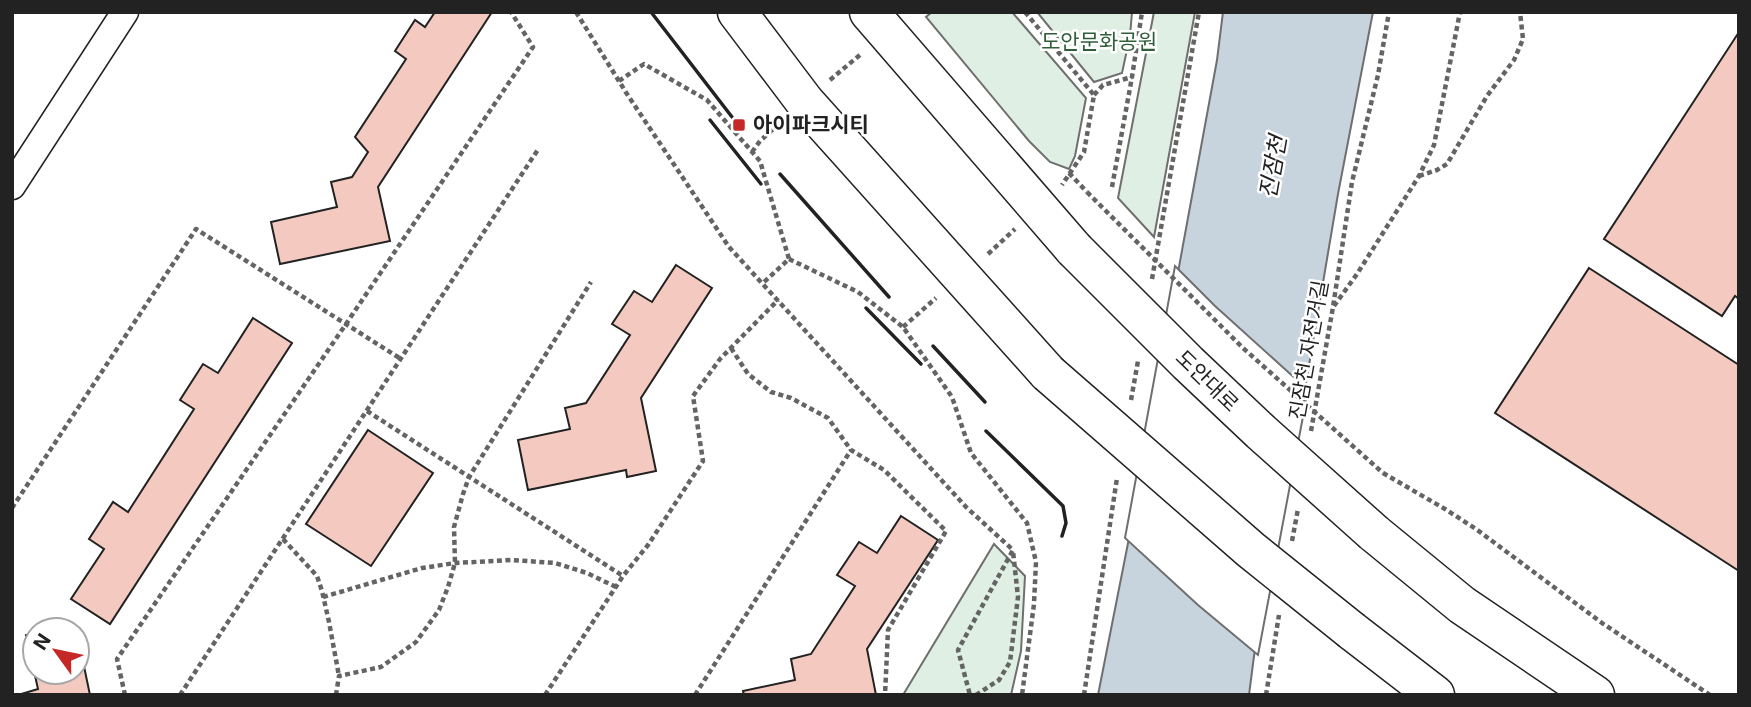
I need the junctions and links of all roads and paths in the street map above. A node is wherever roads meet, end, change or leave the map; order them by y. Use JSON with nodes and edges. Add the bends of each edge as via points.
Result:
{"nodes":[{"id":1,"x":125,"y":12,"type":"edge"},
{"id":2,"x":511,"y":12,"type":"edge"},
{"id":3,"x":576,"y":12,"type":"edge"},
{"id":4,"x":737,"y":12,"type":"edge"},
{"id":5,"x":1025,"y":12,"type":"edge"},
{"id":6,"x":1142,"y":12,"type":"edge"},
{"id":7,"x":1389,"y":12,"type":"edge"},
{"id":8,"x":1460,"y":12,"type":"edge"},
{"id":9,"x":1520,"y":12,"type":"edge"},
{"id":10,"x":877,"y":22,"type":"edge"},
{"id":11,"x":1132,"y":76,"type":"junction"},
{"id":12,"x":619,"y":81,"type":"junction"},
{"id":13,"x":1094,"y":95,"type":"junction"},
{"id":14,"x":805,"y":102,"type":"junction"},
{"id":15,"x":539,"y":148,"type":"dead end"},
{"id":16,"x":752,"y":152,"type":"junction"},
{"id":17,"x":1069,"y":173,"type":"junction"},
{"id":18,"x":1419,"y":176,"type":"junction"},
{"id":19,"x":12,"y":186,"type":"edge"},
{"id":20,"x":1112,"y":187,"type":"dead end"},
{"id":21,"x":1038,"y":208,"type":"junction"},
{"id":22,"x":789,"y":260,"type":"junction"},
{"id":23,"x":963,"y":277,"type":"junction"},
{"id":24,"x":591,"y":282,"type":"dead end"},
{"id":25,"x":763,"y":283,"type":"junction"},
{"id":26,"x":778,"y":300,"type":"junction"},
{"id":27,"x":1333,"y":307,"type":"junction"},
{"id":28,"x":346,"y":324,"type":"junction"},
{"id":29,"x":903,"y":327,"type":"junction"},
{"id":30,"x":731,"y":348,"type":"junction"},
{"id":31,"x":401,"y":359,"type":"junction"},
{"id":32,"x":367,"y":411,"type":"junction"},
{"id":33,"x":1310,"y":438,"type":"dead end"},
{"id":34,"x":851,"y":450,"type":"junction"},
{"id":35,"x":469,"y":477,"type":"junction"},
{"id":36,"x":1298,"y":504,"type":"dead end"},
{"id":37,"x":12,"y":508,"type":"edge"},
{"id":38,"x":283,"y":539,"type":"junction"},
{"id":39,"x":1292,"y":544,"type":"dead end"},
{"id":40,"x":1013,"y":550,"type":"junction"},
{"id":41,"x":455,"y":564,"type":"junction"},
{"id":42,"x":623,"y":576,"type":"junction"},
{"id":43,"x":616,"y":587,"type":"junction"},
{"id":44,"x":324,"y":597,"type":"junction"},
{"id":45,"x":1280,"y":609,"type":"dead end"},
{"id":46,"x":339,"y":676,"type":"junction"},
{"id":47,"x":184,"y":689,"type":"junction"},
{"id":48,"x":125,"y":695,"type":"edge"},
{"id":49,"x":180,"y":695,"type":"edge"},
{"id":50,"x":188,"y":695,"type":"edge"},
{"id":51,"x":336,"y":695,"type":"edge"},
{"id":52,"x":545,"y":695,"type":"edge"},
{"id":53,"x":695,"y":695,"type":"edge"},
{"id":54,"x":885,"y":695,"type":"edge"},
{"id":55,"x":970,"y":695,"type":"edge"},
{"id":56,"x":976,"y":695,"type":"edge"},
{"id":57,"x":1022,"y":695,"type":"edge"},
{"id":58,"x":1266,"y":695,"type":"edge"},
{"id":59,"x":1435,"y":695,"type":"edge"},
{"id":60,"x":1595,"y":695,"type":"edge"},
{"id":61,"x":1710,"y":695,"type":"edge"}],
"edges":[{"from":1,"to":19,"type":"street"},
{"from":2,"to":28,"type":"path","via":[[533,47]]},
{"from":3,"to":12,"type":"path"},
{"from":4,"to":14,"type":"main road"},
{"from":5,"to":13,"type":"path"},
{"from":6,"to":11,"type":"path"},
{"from":7,"to":27,"type":"path","name":"진잠천 자전거길","via":[[1352,182]]},
{"from":8,"to":18,"type":"path","via":[[1434,145]]},
{"from":9,"to":18,"type":"path","via":[[1523,40],[1514,60],[1447,164]]},
{"from":10,"to":14,"type":"path"},
{"from":10,"to":21,"type":"main road","name":"도안대로"},
{"from":11,"to":13,"type":"path","via":[[1103,85]]},
{"from":11,"to":20,"type":"path"},
{"from":12,"to":16,"type":"path","via":[[644,64],[707,100]]},
{"from":12,"to":25,"type":"path","via":[[729,247]]},
{"from":13,"to":17,"type":"path","via":[[1084,152]]},
{"from":14,"to":16,"type":"path"},
{"from":14,"to":23,"type":"main road"},
{"from":15,"to":31,"type":"path"},
{"from":16,"to":22,"type":"path","via":[[760,161]]},
{"from":17,"to":21,"type":"path"},
{"from":17,"to":61,"type":"path","bridge":true,"via":[[1243,348],[1383,472],[1476,529],[1602,623]]},
{"from":18,"to":27,"type":"path"},
{"from":21,"to":23,"type":"path"},
{"from":21,"to":60,"type":"main road","name":"도안대로","bridge":true,"via":[[1188,363],[1374,533],[1462,605]]},
{"from":22,"to":25,"type":"path"},
{"from":22,"to":29,"type":"path","via":[[858,292]]},
{"from":23,"to":29,"type":"path"},
{"from":23,"to":59,"type":"main road","bridge":true,"via":[[1048,373],[1251,550]]},
{"from":24,"to":35,"type":"path"},
{"from":25,"to":26,"type":"path"},
{"from":26,"to":30,"type":"path"},
{"from":26,"to":40,"type":"path","via":[[966,507]]},
{"from":27,"to":33,"type":"path","name":"진잠천 자전거길"},
{"from":28,"to":31,"type":"path"},
{"from":28,"to":37,"type":"path","via":[[196,229]]},
{"from":28,"to":48,"type":"path","via":[[117,659]]},
{"from":29,"to":57,"type":"path","via":[[952,397],[971,453],[1027,523],[1036,562]]},
{"from":30,"to":34,"type":"path","via":[[748,374],[771,392],[828,418]]},
{"from":30,"to":42,"type":"path","via":[[693,396],[703,461]]},
{"from":31,"to":32,"type":"path"},
{"from":32,"to":35,"type":"path"},
{"from":32,"to":38,"type":"path"},
{"from":34,"to":53,"type":"path"},
{"from":34,"to":54,"type":"path","via":[[884,470],[946,531],[888,630]]},
{"from":35,"to":41,"type":"path","via":[[454,527]]},
{"from":35,"to":42,"type":"path"},
{"from":36,"to":39,"type":"path"},
{"from":38,"to":44,"type":"path","via":[[317,576]]},
{"from":38,"to":47,"type":"path"},
{"from":40,"to":55,"type":"path","via":[[958,650]]},
{"from":40,"to":56,"type":"path","via":[[1018,597],[1010,662],[999,680]]},
{"from":41,"to":43,"type":"path","via":[[555,563]]},
{"from":41,"to":44,"type":"path","via":[[422,568]]},
{"from":41,"to":46,"type":"path","via":[[439,610],[416,642],[381,667]]},
{"from":42,"to":43,"type":"path"},
{"from":43,"to":52,"type":"path"},
{"from":44,"to":46,"type":"path"},
{"from":45,"to":58,"type":"path"},
{"from":46,"to":51,"type":"path"},
{"from":47,"to":49,"type":"path"},
{"from":47,"to":50,"type":"path"}]}
